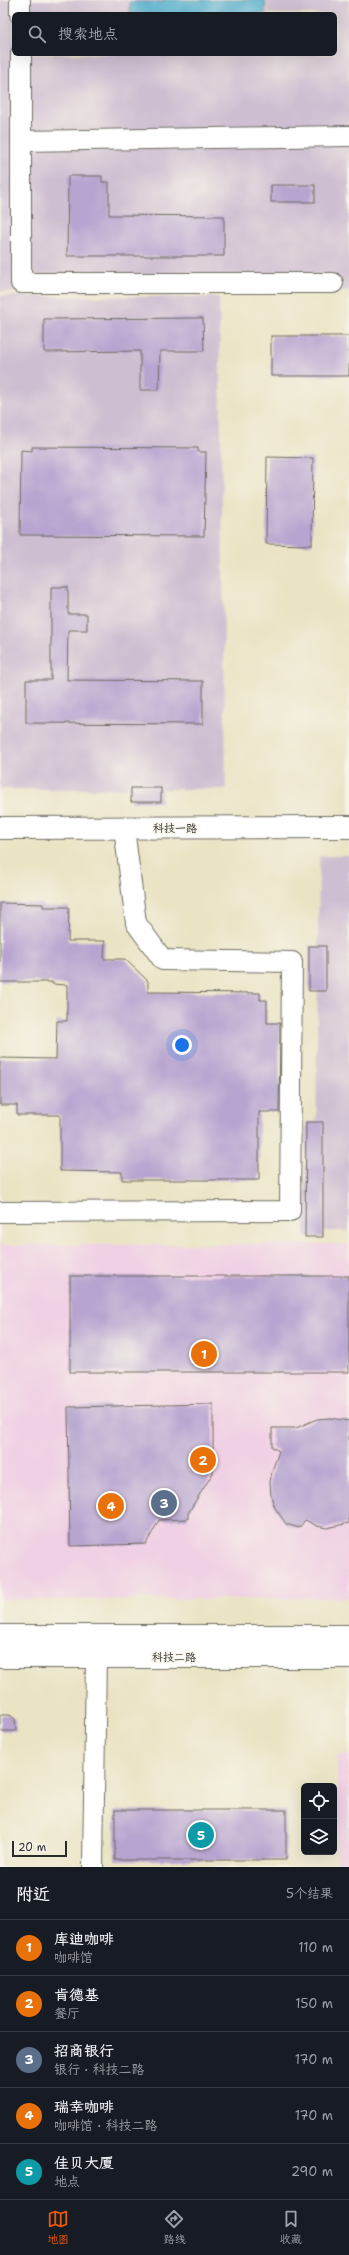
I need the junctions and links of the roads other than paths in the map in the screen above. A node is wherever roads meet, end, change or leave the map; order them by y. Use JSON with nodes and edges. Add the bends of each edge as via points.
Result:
{"nodes":[{"id":1,"x":20,"y":0,"type":"edge"},
{"id":2,"x":20,"y":12,"type":"edge"},
{"id":3,"x":21,"y":56,"type":"edge"},
{"id":4,"x":349,"y":136,"type":"edge"},
{"id":5,"x":21,"y":141,"type":"junction"},
{"id":6,"x":333,"y":283,"type":"dead end"},
{"id":7,"x":349,"y":827,"type":"edge"},
{"id":8,"x":0,"y":828,"type":"edge"},
{"id":9,"x":124,"y":828,"type":"junction"},
{"id":10,"x":0,"y":1212,"type":"edge"},
{"id":11,"x":0,"y":1636,"type":"edge"},
{"id":12,"x":349,"y":1636,"type":"edge"},
{"id":13,"x":0,"y":1657,"type":"edge"},
{"id":14,"x":96,"y":1657,"type":"junction"},
{"id":15,"x":349,"y":1657,"type":"edge"},
{"id":16,"x":93,"y":1867,"type":"edge"}],
"edges":[{"from":1,"to":2,"type":"street"},
{"from":3,"to":5,"type":"street"},
{"from":4,"to":5,"type":"street"},
{"from":5,"to":6,"type":"street","via":[[21,283]]},
{"from":7,"to":9,"type":"main road","name":"科技一路"},
{"from":8,"to":9,"type":"main road","name":"科技一路"},
{"from":9,"to":10,"type":"street","via":[[136,923],[163,960],[292,962],[290,1211]]},
{"from":11,"to":12,"type":"main road","name":"科技二路"},
{"from":13,"to":14,"type":"main road","name":"科技二路"},
{"from":14,"to":15,"type":"main road","name":"科技二路"},
{"from":14,"to":16,"type":"street"}]}
